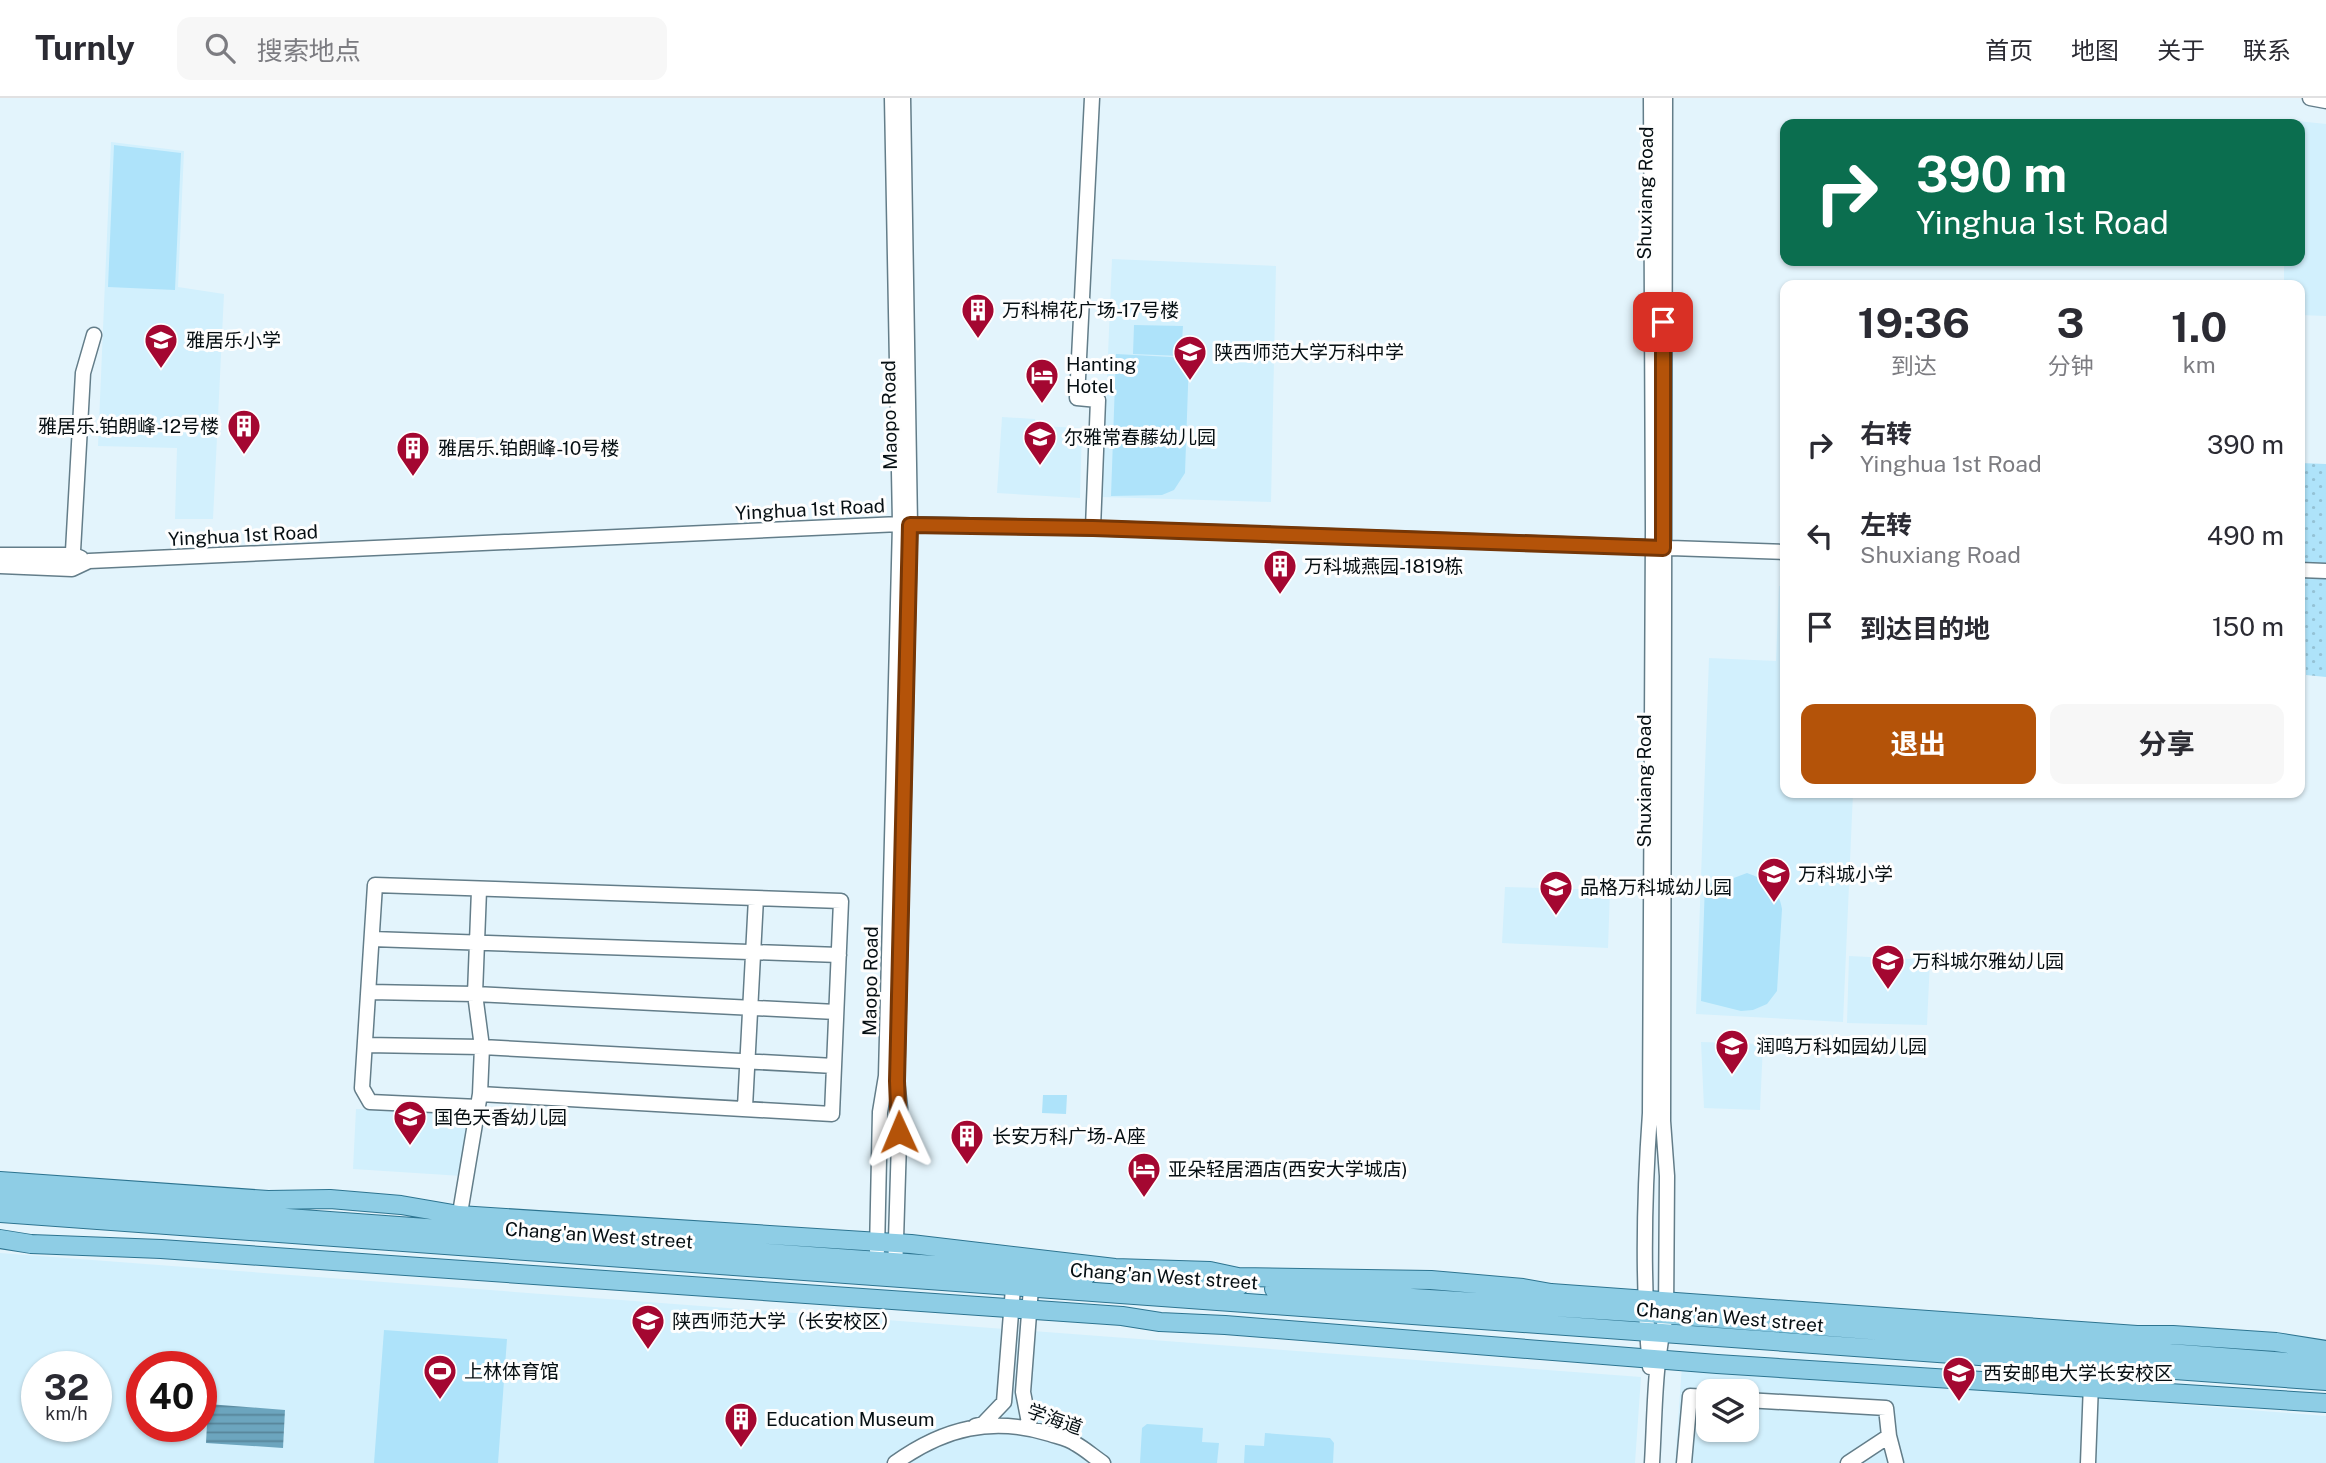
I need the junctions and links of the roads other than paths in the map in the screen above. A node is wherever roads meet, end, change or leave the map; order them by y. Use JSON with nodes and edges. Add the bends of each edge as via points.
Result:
{"nodes":[{"id":1,"x":892,"y":98,"type":"edge"},
{"id":2,"x":903,"y":98,"type":"edge"},
{"id":3,"x":1092,"y":98,"type":"edge"},
{"id":4,"x":1651,"y":98,"type":"edge"},
{"id":5,"x":1665,"y":98,"type":"edge"},
{"id":6,"x":2310,"y":98,"type":"edge"},
{"id":7,"x":2326,"y":101,"type":"edge"},
{"id":8,"x":94,"y":335,"type":"dead end"},
{"id":9,"x":905,"y":525,"type":"junction"},
{"id":10,"x":1093,"y":528,"type":"junction"},
{"id":11,"x":1658,"y":548,"type":"junction"},
{"id":12,"x":1780,"y":552,"type":"edge"},
{"id":13,"x":0,"y":555,"type":"edge"},
{"id":14,"x":73,"y":562,"type":"junction"},
{"id":15,"x":0,"y":566,"type":"edge"},
{"id":16,"x":2305,"y":570,"type":"edge"},
{"id":17,"x":2326,"y":571,"type":"edge"},
{"id":18,"x":479,"y":890,"type":"junction"},
{"id":19,"x":756,"y":898,"type":"junction"},
{"id":20,"x":372,"y":939,"type":"junction"},
{"id":21,"x":476,"y":943,"type":"junction"},
{"id":22,"x":753,"y":951,"type":"junction"},
{"id":23,"x":839,"y":955,"type":"junction"},
{"id":24,"x":369,"y":992,"type":"junction"},
{"id":25,"x":475,"y":994,"type":"junction"},
{"id":26,"x":750,"y":1008,"type":"junction"},
{"id":27,"x":836,"y":1012,"type":"junction"},
{"id":28,"x":366,"y":1045,"type":"junction"},
{"id":29,"x":482,"y":1047,"type":"junction"},
{"id":30,"x":747,"y":1061,"type":"junction"},
{"id":31,"x":834,"y":1066,"type":"junction"},
{"id":32,"x":479,"y":1100,"type":"junction"},
{"id":33,"x":745,"y":1107,"type":"junction"},
{"id":34,"x":0,"y":1181,"type":"edge"},
{"id":35,"x":0,"y":1197,"type":"edge"},
{"id":36,"x":878,"y":1204,"type":"junction"},
{"id":37,"x":897,"y":1205,"type":"junction"},
{"id":38,"x":0,"y":1213,"type":"edge"},
{"id":39,"x":458,"y":1222,"type":"junction"},
{"id":40,"x":0,"y":1239,"type":"edge"},
{"id":41,"x":896,"y":1243,"type":"junction"},
{"id":42,"x":877,"y":1260,"type":"junction"},
{"id":43,"x":895,"y":1270,"type":"junction"},
{"id":44,"x":1013,"y":1288,"type":"junction"},
{"id":45,"x":1031,"y":1288,"type":"junction"},
{"id":46,"x":1021,"y":1309,"type":"junction"},
{"id":47,"x":1666,"y":1309,"type":"junction"},
{"id":48,"x":1650,"y":1320,"type":"junction"},
{"id":49,"x":2326,"y":1350,"type":"edge"},
{"id":50,"x":2092,"y":1356,"type":"junction"},
{"id":51,"x":1654,"y":1359,"type":"junction"},
{"id":52,"x":2326,"y":1365,"type":"edge"},
{"id":53,"x":2326,"y":1381,"type":"edge"},
{"id":54,"x":2091,"y":1388,"type":"junction"},
{"id":55,"x":1696,"y":1396,"type":"edge"},
{"id":56,"x":1759,"y":1400,"type":"edge"},
{"id":57,"x":2326,"y":1403,"type":"edge"},
{"id":58,"x":1030,"y":1428,"type":"junction"},
{"id":59,"x":954,"y":1431,"type":"junction"},
{"id":60,"x":1889,"y":1436,"type":"junction"},
{"id":61,"x":895,"y":1463,"type":"edge"},
{"id":62,"x":1103,"y":1463,"type":"edge"},
{"id":63,"x":1645,"y":1463,"type":"edge"},
{"id":64,"x":1652,"y":1463,"type":"edge"},
{"id":65,"x":1684,"y":1463,"type":"edge"},
{"id":66,"x":1848,"y":1463,"type":"edge"},
{"id":67,"x":1896,"y":1463,"type":"edge"},
{"id":68,"x":2088,"y":1463,"type":"edge"}],
"edges":[{"from":1,"to":9,"type":"street","name":"Maopo Road"},
{"from":2,"to":9,"type":"street","name":"Maopo Road"},
{"from":3,"to":10,"type":"street","via":[[1077,398],[1098,400]]},
{"from":4,"to":11,"type":"street","name":"Shuxiang Road"},
{"from":5,"to":11,"type":"street","name":"Shuxiang Road"},
{"from":6,"to":7,"type":"street"},
{"from":8,"to":14,"type":"street","via":[[83,373]]},
{"from":9,"to":10,"type":"street","name":"Yinghua 1st Road"},
{"from":9,"to":14,"type":"street","name":"Yinghua 1st Road"},
{"from":9,"to":36,"type":"street","name":"Maopo Road"},
{"from":9,"to":37,"type":"street","name":"Maopo Road"},
{"from":10,"to":11,"type":"street","name":"Yinghua 1st Road"},
{"from":11,"to":12,"type":"street","name":"Yinghua 1st Road"},
{"from":11,"to":47,"type":"street","name":"Shuxiang Road"},
{"from":11,"to":48,"type":"street","name":"Shuxiang Road","via":[[1646,1171]]},
{"from":13,"to":14,"type":"street","name":"Yinghua 1st Road"},
{"from":14,"to":15,"type":"street","name":"Yinghua 1st Road"},
{"from":16,"to":17,"type":"street"},
{"from":18,"to":19,"type":"street"},
{"from":18,"to":20,"type":"street","via":[[374,885]]},
{"from":18,"to":21,"type":"street"},
{"from":19,"to":22,"type":"street"},
{"from":19,"to":23,"type":"street","via":[[841,901]]},
{"from":20,"to":21,"type":"street"},
{"from":20,"to":24,"type":"street"},
{"from":21,"to":22,"type":"street"},
{"from":21,"to":25,"type":"street"},
{"from":22,"to":23,"type":"street"},
{"from":22,"to":26,"type":"street"},
{"from":23,"to":27,"type":"street"},
{"from":24,"to":25,"type":"street"},
{"from":24,"to":28,"type":"street"},
{"from":25,"to":26,"type":"street"},
{"from":25,"to":29,"type":"street"},
{"from":26,"to":27,"type":"street"},
{"from":26,"to":30,"type":"street"},
{"from":27,"to":31,"type":"street"},
{"from":28,"to":29,"type":"street"},
{"from":28,"to":32,"type":"street","via":[[362,1088],[370,1102]]},
{"from":29,"to":30,"type":"street"},
{"from":29,"to":32,"type":"street"},
{"from":30,"to":31,"type":"street"},
{"from":30,"to":33,"type":"street"},
{"from":31,"to":33,"type":"street","via":[[832,1114]]},
{"from":32,"to":33,"type":"street"},
{"from":32,"to":39,"type":"street"},
{"from":34,"to":39,"type":"main road","via":[[401,1205]]},
{"from":35,"to":39,"type":"main road","name":"Chang'an West street"},
{"from":36,"to":37,"type":"street"},
{"from":36,"to":42,"type":"street","name":"Maopo Road"},
{"from":37,"to":41,"type":"street","name":"Maopo Road"},
{"from":38,"to":42,"type":"main road","name":"Chang'an West street"},
{"from":39,"to":42,"type":"main road","name":"Chang'an West street"},
{"from":40,"to":46,"type":"main road"},
{"from":41,"to":42,"type":"main road"},
{"from":41,"to":43,"type":"street","name":"Maopo Road"},
{"from":41,"to":48,"type":"main road","via":[[1238,1277],[1431,1280],[1523,1288]]},
{"from":42,"to":43,"type":"main road","name":"Chang'an West street"},
{"from":43,"to":44,"type":"main road","name":"Chang'an West street"},
{"from":43,"to":48,"type":"main road","name":"Chang'an West street"},
{"from":44,"to":45,"type":"main road","name":"Chang'an West street"},
{"from":44,"to":46,"type":"street"},
{"from":45,"to":46,"type":"street"},
{"from":45,"to":48,"type":"main road","name":"Chang'an West street"},
{"from":46,"to":51,"type":"main road"},
{"from":46,"to":58,"type":"street","via":[[1023,1392]]},
{"from":46,"to":59,"type":"street","via":[[1003,1402],[983,1424]]},
{"from":47,"to":48,"type":"main road","name":"Chang'an West street"},
{"from":47,"to":49,"type":"main road","via":[[2173,1335]]},
{"from":47,"to":50,"type":"main road","name":"Chang'an West street"},
{"from":48,"to":50,"type":"main road","name":"Chang'an West street"},
{"from":48,"to":51,"type":"street","name":"Shuxiang Road"},
{"from":50,"to":52,"type":"main road","name":"Chang'an West street"},
{"from":50,"to":53,"type":"main road","name":"Chang'an West street"},
{"from":50,"to":54,"type":"street"},
{"from":51,"to":54,"type":"main road"},
{"from":51,"to":63,"type":"street","name":"Shuxiang Road"},
{"from":51,"to":64,"type":"street","name":"Shuxiang Road"},
{"from":54,"to":57,"type":"main road"},
{"from":54,"to":68,"type":"street"},
{"from":55,"to":65,"type":"street","via":[[1690,1396]]},
{"from":56,"to":60,"type":"street","via":[[1886,1408]]},
{"from":58,"to":59,"type":"street","name":"学海道","via":[[991,1426]]},
{"from":58,"to":62,"type":"street","name":"学海道","via":[[1074,1442]]},
{"from":59,"to":61,"type":"street"},
{"from":60,"to":66,"type":"street"},
{"from":60,"to":67,"type":"street"}]}
